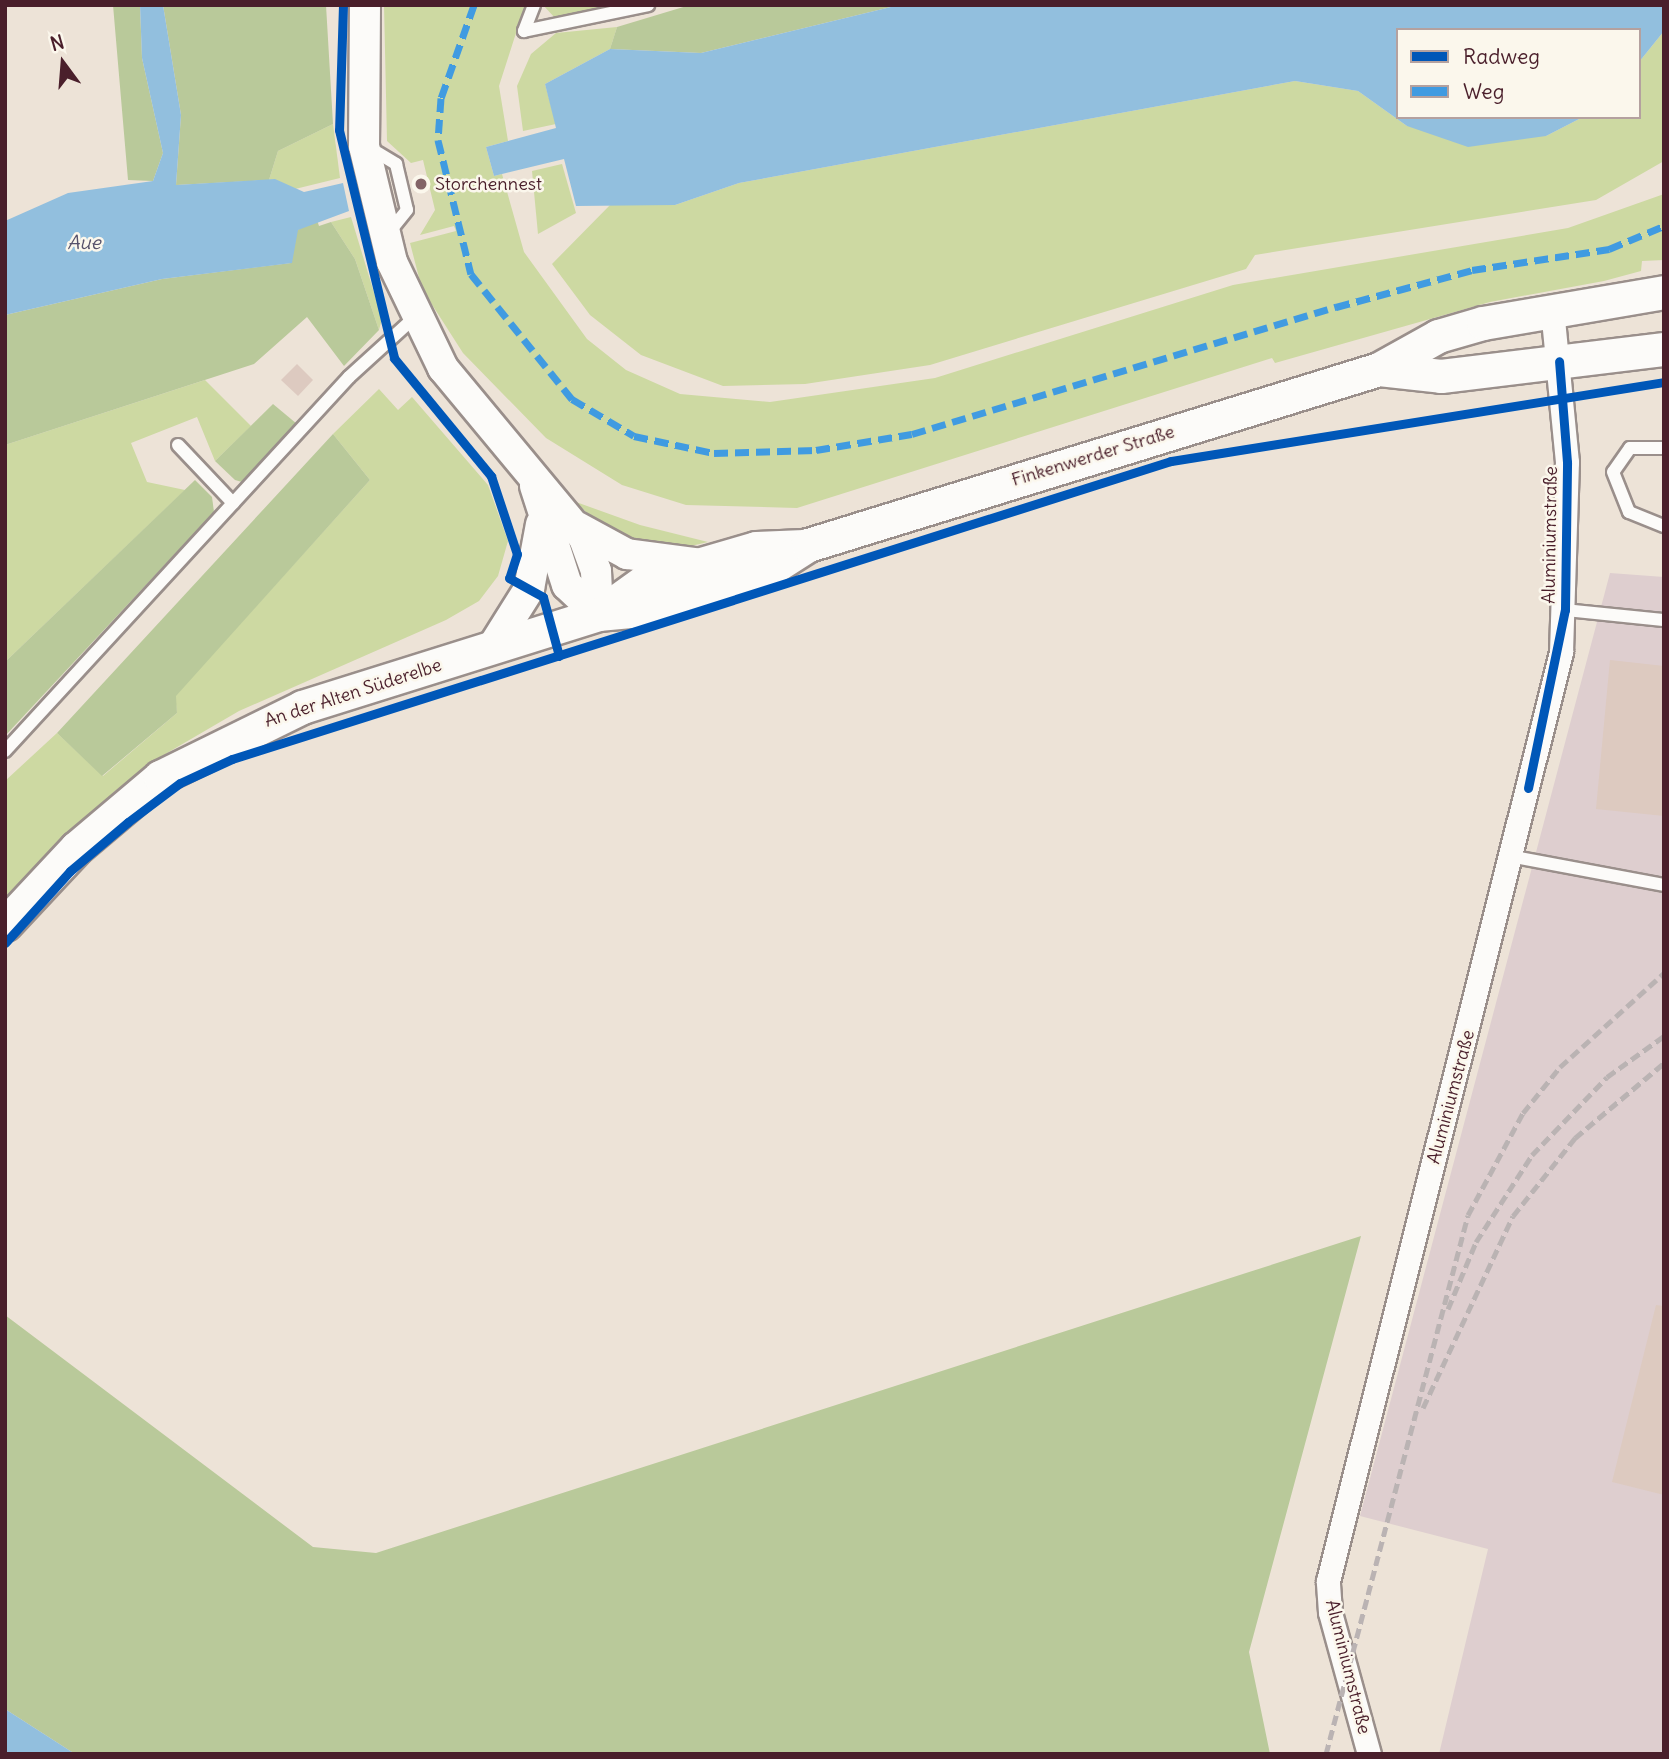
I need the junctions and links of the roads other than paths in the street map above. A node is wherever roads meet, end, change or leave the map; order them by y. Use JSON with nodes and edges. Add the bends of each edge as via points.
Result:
{"nodes":[{"id":1,"x":365,"y":5,"type":"edge"},
{"id":2,"x":534,"y":5,"type":"edge"},
{"id":3,"x":648,"y":5,"type":"edge"},
{"id":4,"x":1664,"y":292,"type":"edge"},
{"id":5,"x":1552,"y":308,"type":"junction"},
{"id":6,"x":415,"y":317,"type":"junction"},
{"id":7,"x":1664,"y":349,"type":"edge"},
{"id":8,"x":1559,"y":361,"type":"junction"},
{"id":9,"x":1379,"y":369,"type":"junction"},
{"id":10,"x":178,"y":445,"type":"dead end"},
{"id":11,"x":1664,"y":448,"type":"edge"},
{"id":12,"x":538,"y":499,"type":"junction"},
{"id":13,"x":233,"y":503,"type":"junction"},
{"id":14,"x":1664,"y":526,"type":"edge"},
{"id":15,"x":577,"y":527,"type":"junction"},
{"id":16,"x":808,"y":545,"type":"junction"},
{"id":17,"x":702,"y":563,"type":"junction"},
{"id":18,"x":1566,"y":610,"type":"junction"},
{"id":19,"x":598,"y":614,"type":"junction"},
{"id":20,"x":1664,"y":620,"type":"edge"},
{"id":21,"x":492,"y":648,"type":"junction"},
{"id":22,"x":5,"y":751,"type":"edge"},
{"id":23,"x":1509,"y":856,"type":"junction"},
{"id":24,"x":1664,"y":885,"type":"edge"},
{"id":25,"x":5,"y":924,"type":"edge"},
{"id":26,"x":1369,"y":1754,"type":"edge"}],
"edges":[{"from":1,"to":6,"type":"street","via":[[364,146],[383,238]]},
{"from":2,"to":3,"type":"lane","via":[[523,32]]},
{"from":4,"to":5,"type":"main road","name":"Finkenwerder Straße"},
{"from":5,"to":8,"type":"street","name":"Aluminiumstraße"},
{"from":5,"to":9,"type":"main road","name":"Finkenwerder Straße","via":[[1438,336]]},
{"from":6,"to":12,"type":"street","via":[[443,368]]},
{"from":6,"to":13,"type":"lane"},
{"from":7,"to":8,"type":"main road","name":"Finkenwerder Straße"},
{"from":8,"to":9,"type":"main road","name":"Finkenwerder Straße","via":[[1441,376]]},
{"from":8,"to":18,"type":"street","name":"Aluminiumstraße","via":[[1567,462]]},
{"from":9,"to":16,"type":"main road","name":"Finkenwerder Straße"},
{"from":10,"to":13,"type":"lane"},
{"from":11,"to":14,"type":"lane","via":[[1630,448],[1613,472],[1629,512]]},
{"from":12,"to":15,"type":"street"},
{"from":12,"to":19,"type":"street","via":[[567,585]]},
{"from":12,"to":21,"type":"street","via":[[536,570]]},
{"from":13,"to":22,"type":"lane"},
{"from":15,"to":17,"type":"street","via":[[627,554]]},
{"from":15,"to":19,"type":"street","via":[[596,571]]},
{"from":16,"to":17,"type":"main road","name":"Finkenwerder Straße","via":[[756,548]]},
{"from":16,"to":19,"type":"main road","name":"Finkenwerder Straße","via":[[764,573],[710,591],[652,609]]},
{"from":17,"to":19,"type":"main road","name":"Finkenwerder Straße","via":[[646,580]]},
{"from":18,"to":20,"type":"lane"},
{"from":18,"to":23,"type":"street","name":"Aluminiumstraße","via":[[1561,652]]},
{"from":19,"to":21,"type":"main road","name":"An der Alten Süderelbe"},
{"from":21,"to":25,"type":"main road","name":"An der Alten Süderelbe","via":[[302,707],[192,758],[106,820]]},
{"from":23,"to":24,"type":"lane"},
{"from":23,"to":26,"type":"street","name":"Aluminiumstraße","via":[[1328,1581],[1330,1612]]}]}
